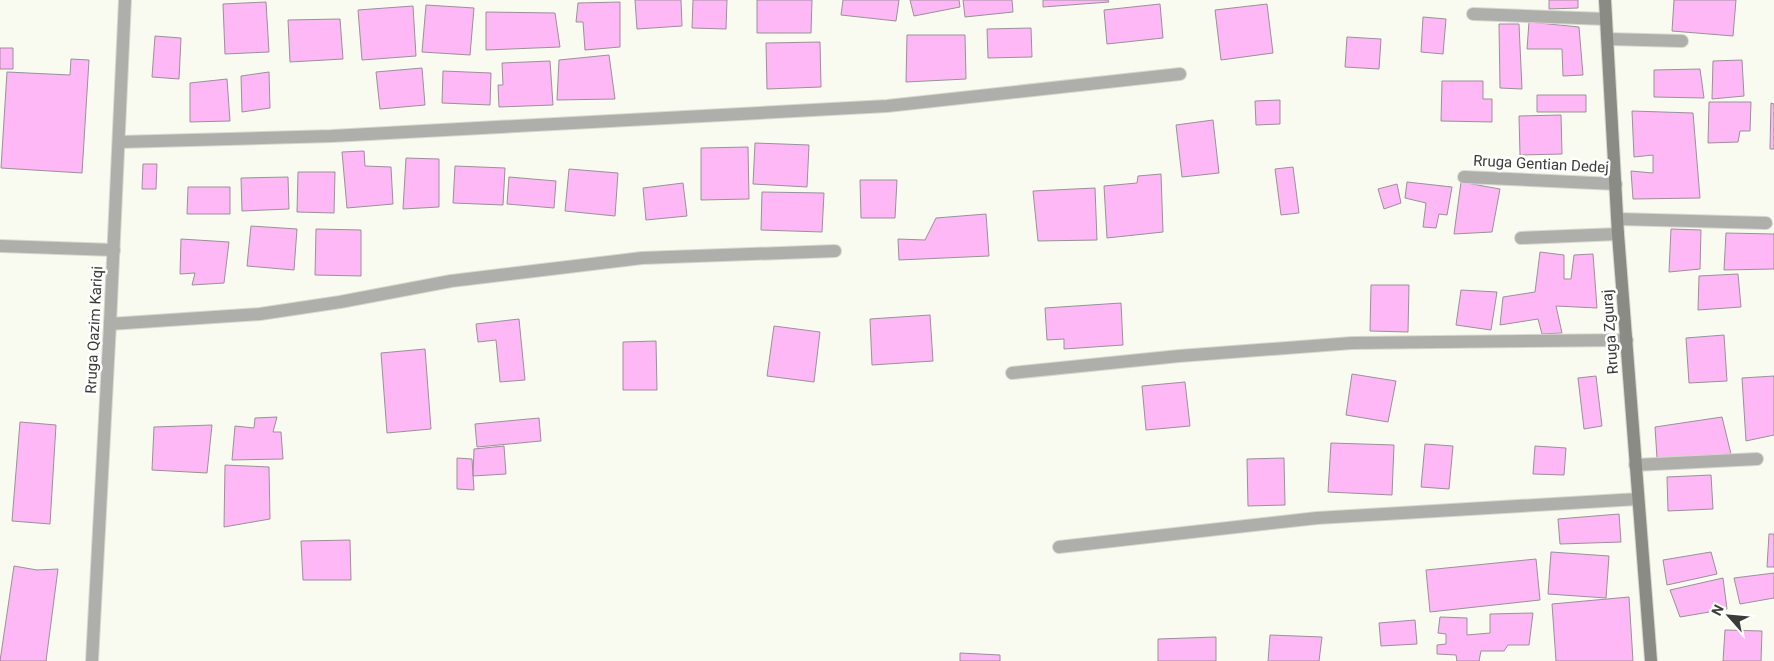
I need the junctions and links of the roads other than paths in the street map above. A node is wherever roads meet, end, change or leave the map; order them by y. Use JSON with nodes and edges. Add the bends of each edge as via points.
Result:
{"nodes":[{"id":1,"x":125,"y":0,"type":"edge"},
{"id":2,"x":1605,"y":0,"type":"edge"},
{"id":3,"x":1473,"y":14,"type":"dead end"},
{"id":4,"x":1606,"y":19,"type":"junction"},
{"id":5,"x":1608,"y":40,"type":"junction"},
{"id":6,"x":1682,"y":42,"type":"dead end"},
{"id":7,"x":1180,"y":74,"type":"dead end"},
{"id":8,"x":118,"y":142,"type":"junction"},
{"id":9,"x":1464,"y":177,"type":"dead end"},
{"id":10,"x":1616,"y":184,"type":"junction"},
{"id":11,"x":1618,"y":219,"type":"junction"},
{"id":12,"x":1766,"y":223,"type":"dead end"},
{"id":13,"x":1618,"y":234,"type":"junction"},
{"id":14,"x":1520,"y":238,"type":"dead end"},
{"id":15,"x":0,"y":246,"type":"edge"},
{"id":16,"x":114,"y":250,"type":"junction"},
{"id":17,"x":835,"y":251,"type":"dead end"},
{"id":18,"x":110,"y":324,"type":"junction"},
{"id":19,"x":1627,"y":340,"type":"junction"},
{"id":20,"x":1012,"y":373,"type":"dead end"},
{"id":21,"x":1757,"y":458,"type":"dead end"},
{"id":22,"x":1635,"y":465,"type":"junction"},
{"id":23,"x":1638,"y":499,"type":"junction"},
{"id":24,"x":1059,"y":547,"type":"dead end"},
{"id":25,"x":92,"y":661,"type":"edge"},
{"id":26,"x":1651,"y":661,"type":"edge"}],
"edges":[{"from":1,"to":8,"type":"street","name":"Rruga Qazim Kariqi"},
{"from":2,"to":4,"type":"main road","name":"Rruga Zguraj"},
{"from":3,"to":4,"type":"street"},
{"from":4,"to":5,"type":"main road","name":"Rruga Zguraj"},
{"from":5,"to":6,"type":"street"},
{"from":5,"to":10,"type":"main road","name":"Rruga Zguraj"},
{"from":7,"to":8,"type":"street","via":[[887,106],[332,136]]},
{"from":8,"to":16,"type":"street","name":"Rruga Qazim Kariqi"},
{"from":9,"to":10,"type":"street","name":"Rruga Gentian Dedej"},
{"from":10,"to":11,"type":"main road","name":"Rruga Zguraj"},
{"from":11,"to":12,"type":"street"},
{"from":11,"to":13,"type":"main road","name":"Rruga Zguraj"},
{"from":13,"to":14,"type":"street"},
{"from":13,"to":19,"type":"main road","name":"Rruga Zguraj"},
{"from":15,"to":16,"type":"street"},
{"from":16,"to":18,"type":"street","name":"Rruga Qazim Kariqi"},
{"from":17,"to":18,"type":"street","via":[[642,258],[451,281],[260,314]]},
{"from":18,"to":25,"type":"street","name":"Rruga Qazim Kariqi"},
{"from":19,"to":20,"type":"street","via":[[1352,343]]},
{"from":19,"to":22,"type":"main road","name":"Rruga Zguraj"},
{"from":21,"to":22,"type":"street"},
{"from":22,"to":23,"type":"main road","name":"Rruga Zguraj"},
{"from":23,"to":24,"type":"street","via":[[1317,518]]},
{"from":23,"to":26,"type":"main road","name":"Rruga Zguraj"}]}
